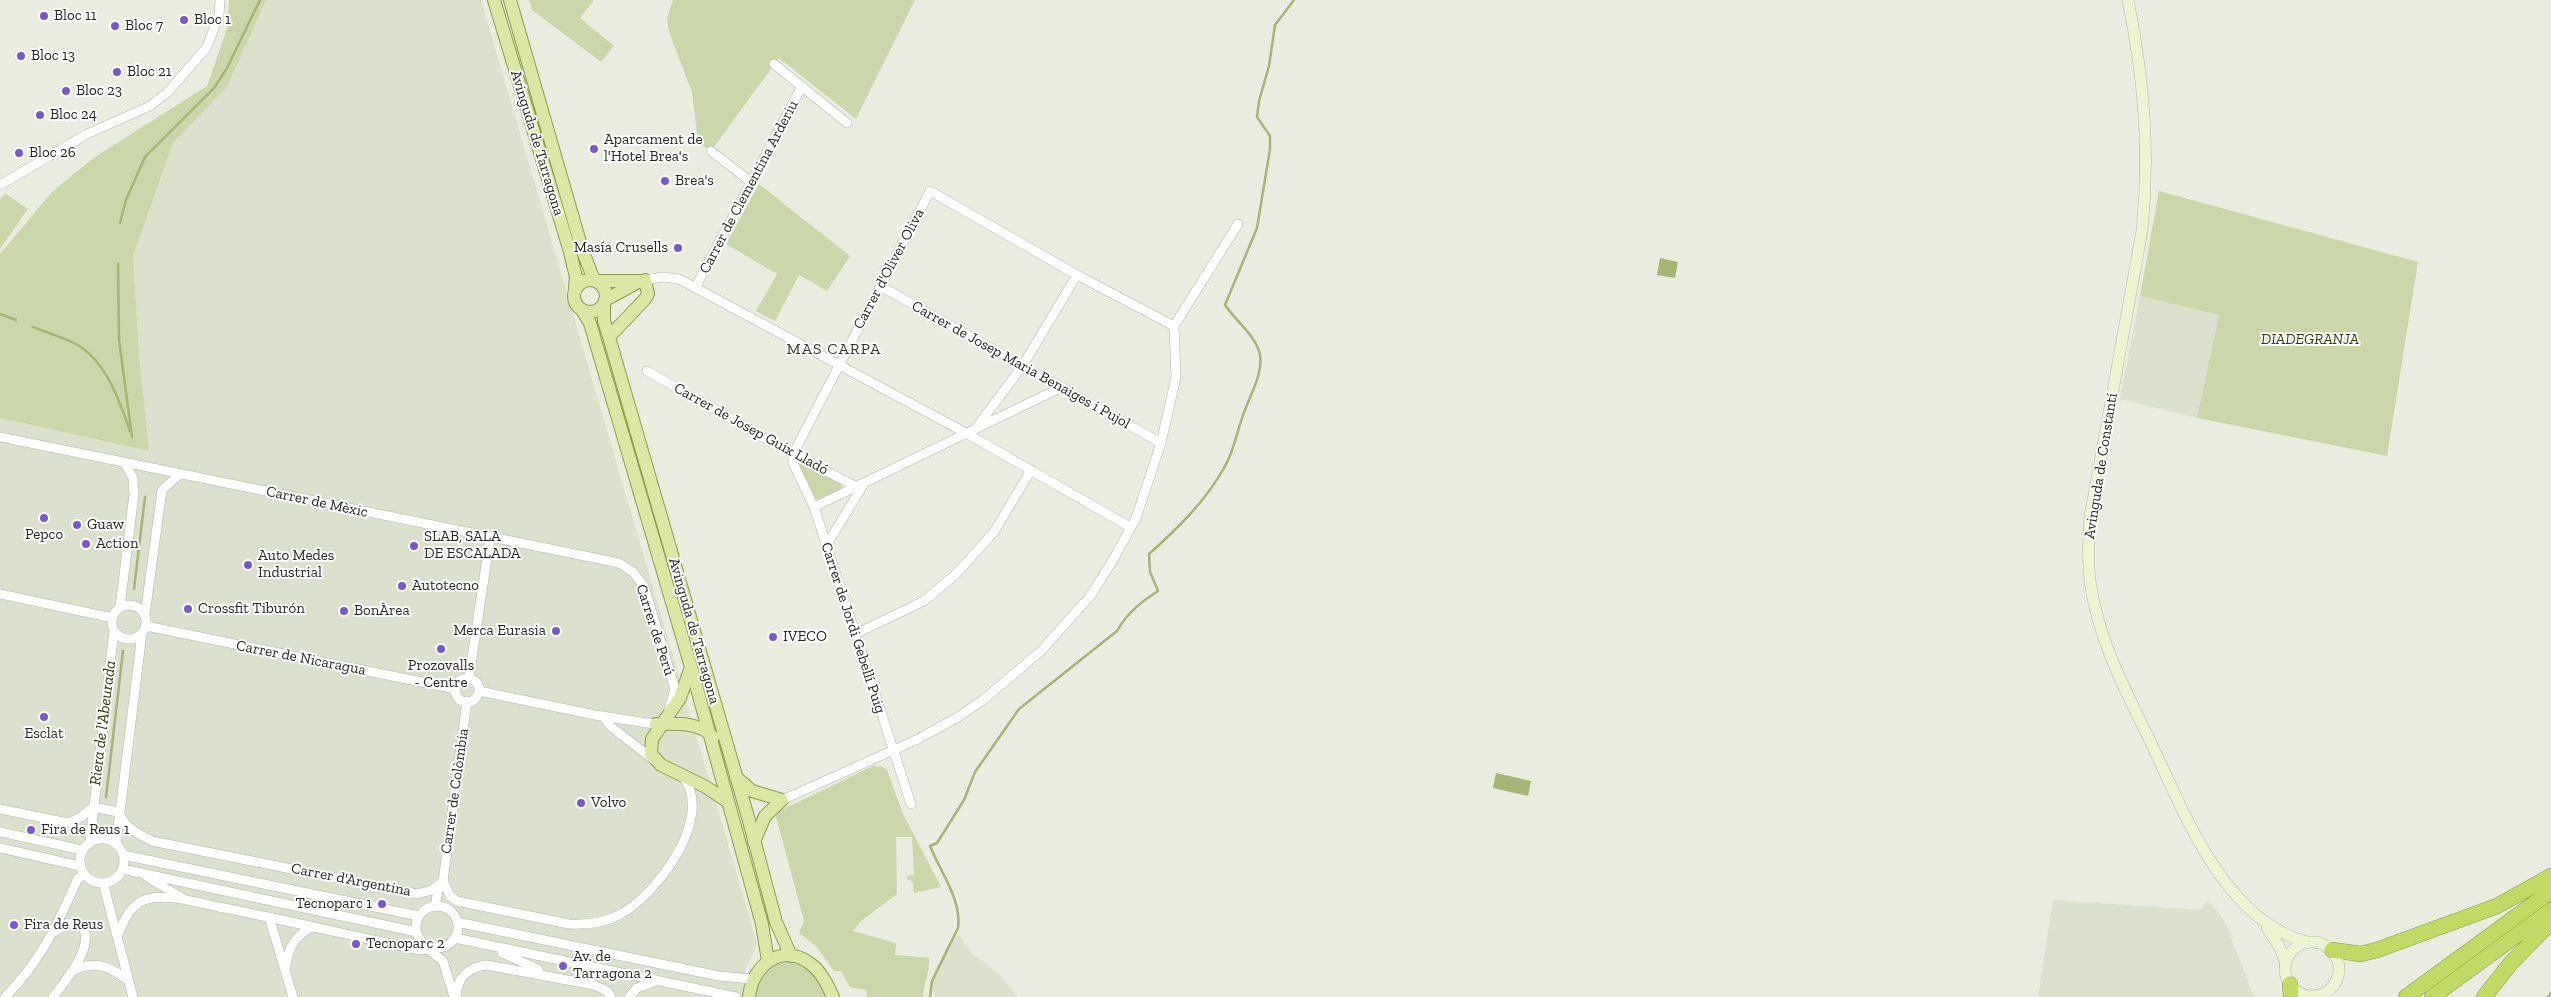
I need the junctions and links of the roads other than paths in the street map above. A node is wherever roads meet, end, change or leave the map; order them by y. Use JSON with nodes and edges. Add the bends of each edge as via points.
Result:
{"nodes":[{"id":1,"x":220,"y":0,"type":"edge"},
{"id":2,"x":494,"y":0,"type":"edge"},
{"id":3,"x":510,"y":0,"type":"edge"},
{"id":4,"x":2128,"y":0,"type":"edge"},
{"id":5,"x":774,"y":64,"type":"dead end"},
{"id":6,"x":802,"y":86,"type":"junction"},
{"id":7,"x":847,"y":123,"type":"dead end"},
{"id":8,"x":711,"y":151,"type":"dead end"},
{"id":9,"x":751,"y":182,"type":"junction"},
{"id":10,"x":0,"y":185,"type":"edge"},
{"id":11,"x":1238,"y":224,"type":"dead end"},
{"id":12,"x":1077,"y":275,"type":"junction"},
{"id":13,"x":596,"y":281,"type":"junction"},
{"id":14,"x":642,"y":281,"type":"junction"},
{"id":15,"x":575,"y":287,"type":"junction"},
{"id":16,"x":882,"y":287,"type":"junction"},
{"id":17,"x":695,"y":288,"type":"junction"},
{"id":18,"x":604,"y":302,"type":"junction"},
{"id":19,"x":582,"y":310,"type":"junction"},
{"id":20,"x":1174,"y":326,"type":"junction"},
{"id":21,"x":609,"y":337,"type":"junction"},
{"id":22,"x":838,"y":364,"type":"junction"},
{"id":23,"x":1023,"y":365,"type":"junction"},
{"id":24,"x":646,"y":371,"type":"dead end"},
{"id":25,"x":1060,"y":388,"type":"junction"},
{"id":26,"x":971,"y":431,"type":"junction"},
{"id":27,"x":0,"y":437,"type":"edge"},
{"id":28,"x":1161,"y":444,"type":"junction"},
{"id":29,"x":793,"y":454,"type":"junction"},
{"id":30,"x":124,"y":462,"type":"junction"},
{"id":31,"x":1031,"y":470,"type":"junction"},
{"id":32,"x":180,"y":474,"type":"junction"},
{"id":33,"x":865,"y":482,"type":"junction"},
{"id":34,"x":855,"y":486,"type":"junction"},
{"id":35,"x":814,"y":507,"type":"junction"},
{"id":36,"x":1130,"y":528,"type":"junction"},
{"id":37,"x":490,"y":538,"type":"junction"},
{"id":38,"x":826,"y":546,"type":"junction"},
{"id":39,"x":633,"y":572,"type":"joint"},
{"id":40,"x":0,"y":594,"type":"edge"},
{"id":41,"x":120,"y":608,"type":"junction"},
{"id":42,"x":145,"y":615,"type":"junction"},
{"id":43,"x":113,"y":618,"type":"junction"},
{"id":44,"x":114,"y":630,"type":"junction"},
{"id":45,"x":144,"y":630,"type":"junction"},
{"id":46,"x":855,"y":634,"type":"junction"},
{"id":47,"x":691,"y":667,"type":"junction"},
{"id":48,"x":469,"y":678,"type":"junction"},
{"id":49,"x":456,"y":689,"type":"junction"},
{"id":50,"x":479,"y":691,"type":"junction"},
{"id":51,"x":467,"y":701,"type":"junction"},
{"id":52,"x":603,"y":716,"type":"junction"},
{"id":53,"x":661,"y":722,"type":"junction"},
{"id":54,"x":709,"y":732,"type":"junction"},
{"id":55,"x":893,"y":749,"type":"junction"},
{"id":56,"x":661,"y":765,"type":"junction"},
{"id":57,"x":681,"y":775,"type":"junction"},
{"id":58,"x":736,"y":777,"type":"junction"},
{"id":59,"x":782,"y":800,"type":"junction"},
{"id":60,"x":728,"y":802,"type":"junction"},
{"id":61,"x":911,"y":804,"type":"dead end"},
{"id":62,"x":93,"y":807,"type":"junction"},
{"id":63,"x":0,"y":809,"type":"edge"},
{"id":64,"x":118,"y":812,"type":"junction"},
{"id":65,"x":0,"y":832,"type":"edge"},
{"id":66,"x":90,"y":842,"type":"junction"},
{"id":67,"x":754,"y":842,"type":"junction"},
{"id":68,"x":116,"y":844,"type":"junction"},
{"id":69,"x":0,"y":848,"type":"edge"},
{"id":70,"x":82,"y":850,"type":"junction"},
{"id":71,"x":123,"y":855,"type":"junction"},
{"id":72,"x":82,"y":870,"type":"junction"},
{"id":73,"x":122,"y":870,"type":"junction"},
{"id":74,"x":141,"y":874,"type":"junction"},
{"id":75,"x":2551,"y":876,"type":"edge"},
{"id":76,"x":103,"y":883,"type":"junction"},
{"id":77,"x":443,"y":885,"type":"junction"},
{"id":78,"x":2551,"y":891,"type":"edge"},
{"id":79,"x":187,"y":901,"type":"junction"},
{"id":80,"x":438,"y":907,"type":"junction"},
{"id":81,"x":2551,"y":910,"type":"edge"},
{"id":82,"x":420,"y":916,"type":"junction"},
{"id":83,"x":269,"y":917,"type":"junction"},
{"id":84,"x":2262,"y":920,"type":"junction"},
{"id":85,"x":457,"y":922,"type":"junction"},
{"id":86,"x":2551,"y":922,"type":"edge"},
{"id":87,"x":311,"y":927,"type":"junction"},
{"id":88,"x":54,"y":932,"type":"junction"},
{"id":89,"x":417,"y":932,"type":"junction"},
{"id":90,"x":117,"y":936,"type":"junction"},
{"id":91,"x":453,"y":940,"type":"junction"},
{"id":92,"x":2307,"y":942,"type":"junction"},
{"id":93,"x":488,"y":946,"type":"junction"},
{"id":94,"x":431,"y":948,"type":"junction"},
{"id":95,"x":2332,"y":950,"type":"junction"},
{"id":96,"x":791,"y":956,"type":"junction"},
{"id":97,"x":444,"y":961,"type":"junction"},
{"id":98,"x":768,"y":962,"type":"junction"},
{"id":99,"x":2286,"y":963,"type":"junction"},
{"id":100,"x":286,"y":968,"type":"junction"},
{"id":101,"x":71,"y":972,"type":"junction"},
{"id":102,"x":549,"y":975,"type":"junction"},
{"id":103,"x":752,"y":979,"type":"junction"},
{"id":104,"x":661,"y":980,"type":"junction"},
{"id":105,"x":129,"y":981,"type":"junction"},
{"id":106,"x":2335,"y":983,"type":"junction"},
{"id":107,"x":2290,"y":990,"type":"edge"},
{"id":108,"x":2313,"y":996,"type":"edge"},
{"id":109,"x":5,"y":997,"type":"edge"},
{"id":110,"x":53,"y":997,"type":"edge"},
{"id":111,"x":133,"y":997,"type":"edge"},
{"id":112,"x":293,"y":997,"type":"edge"},
{"id":113,"x":455,"y":997,"type":"edge"},
{"id":114,"x":611,"y":997,"type":"edge"},
{"id":115,"x":629,"y":997,"type":"edge"},
{"id":116,"x":736,"y":997,"type":"edge"},
{"id":117,"x":749,"y":997,"type":"edge"},
{"id":118,"x":833,"y":997,"type":"edge"},
{"id":119,"x":2337,"y":997,"type":"edge"},
{"id":120,"x":2406,"y":997,"type":"edge"},
{"id":121,"x":2432,"y":997,"type":"edge"},
{"id":122,"x":2484,"y":997,"type":"edge"}],
"edges":[{"from":1,"to":10,"type":"street","via":[[219,15],[207,46],[162,97],[150,106],[87,134]]},
{"from":2,"to":15,"type":"main road","name":"Avinguda de Tarragona","via":[[570,252]]},
{"from":3,"to":13,"type":"main road","name":"Avinguda de Tarragona","via":[[582,249]]},
{"from":4,"to":84,"type":"main road","name":"Avinguda de Constantí","via":[[2146,118],[2146,187],[2142,231],[2090,517],[2088,561],[2094,603],[2106,645],[2194,830],[2217,870]]},
{"from":5,"to":6,"type":"street"},
{"from":6,"to":7,"type":"street"},
{"from":6,"to":9,"type":"street","name":"Carrer de Clementina Arderiu"},
{"from":8,"to":9,"type":"street"},
{"from":9,"to":17,"type":"street","name":"Carrer de Clementina Arderiu"},
{"from":11,"to":20,"type":"street"},
{"from":12,"to":16,"type":"street","name":"Carrer d'Oliver Oliva","via":[[930,191]]},
{"from":12,"to":20,"type":"street"},
{"from":12,"to":23,"type":"street"},
{"from":13,"to":14,"type":"main road"},
{"from":13,"to":15,"type":"main road","via":[[583,280]]},
{"from":13,"to":18,"type":"main road","via":[[605,290]]},
{"from":14,"to":17,"type":"street","via":[[663,277],[680,280]]},
{"from":14,"to":18,"type":"main road"},
{"from":14,"to":21,"type":"main road","via":[[648,294]]},
{"from":15,"to":19,"type":"main road","via":[[574,300]]},
{"from":16,"to":22,"type":"street","name":"Carrer d'Oliver Oliva"},
{"from":16,"to":23,"type":"street","name":"Carrer de Josep Maria Benaiges i Pujol"},
{"from":17,"to":22,"type":"street"},
{"from":18,"to":19,"type":"main road","via":[[595,311]]},
{"from":18,"to":21,"type":"main road","name":"Avinguda de Tarragona","via":[[604,322]]},
{"from":19,"to":47,"type":"main road","name":"Avinguda de Tarragona","via":[[590,323]]},
{"from":20,"to":28,"type":"street","via":[[1176,377]]},
{"from":21,"to":58,"type":"main road","name":"Avinguda de Tarragona"},
{"from":22,"to":26,"type":"street"},
{"from":22,"to":29,"type":"street","name":"Carrer d'Oliver Oliva"},
{"from":23,"to":25,"type":"street","name":"Carrer de Josep Maria Benaiges i Pujol"},
{"from":23,"to":26,"type":"street"},
{"from":24,"to":29,"type":"street","name":"Carrer de Josep Guix Lladó"},
{"from":25,"to":26,"type":"street"},
{"from":25,"to":28,"type":"street","name":"Carrer de Josep Maria Benaiges i Pujol"},
{"from":26,"to":31,"type":"street"},
{"from":26,"to":33,"type":"street"},
{"from":27,"to":30,"type":"street","name":"Carrer de Mèxic"},
{"from":28,"to":36,"type":"street"},
{"from":29,"to":34,"type":"street","name":"Carrer de Josep Guix Lladó"},
{"from":29,"to":35,"type":"street","name":"Carrer de Jordi Gebellí Puig","via":[[793,463]]},
{"from":30,"to":32,"type":"street","name":"Carrer de Mèxic"},
{"from":30,"to":41,"type":"street","via":[[133,478],[134,494]]},
{"from":31,"to":36,"type":"street"},
{"from":31,"to":46,"type":"street","via":[[994,532],[956,574],[924,601]]},
{"from":32,"to":37,"type":"street","name":"Carrer de Mèxic"},
{"from":32,"to":42,"type":"street","via":[[162,490]]},
{"from":33,"to":34,"type":"street"},
{"from":33,"to":38,"type":"street"},
{"from":34,"to":35,"type":"street"},
{"from":35,"to":38,"type":"street","name":"Carrer de Jordi Gebellí Puig"},
{"from":36,"to":55,"type":"street","via":[[1091,595],[1041,651],[983,700],[937,729]]},
{"from":37,"to":39,"type":"street","name":"Carrer de Mèxic","via":[[619,563]]},
{"from":37,"to":48,"type":"street"},
{"from":38,"to":46,"type":"street","name":"Carrer de Jordi Gebellí Puig"},
{"from":39,"to":53,"type":"street","name":"Carrer de Perú","via":[[644,586],[675,689]]},
{"from":40,"to":43,"type":"street"},
{"from":41,"to":42,"type":"street","via":[[138,606]]},
{"from":41,"to":43,"type":"street"},
{"from":42,"to":45,"type":"street"},
{"from":43,"to":44,"type":"street"},
{"from":44,"to":45,"type":"street","via":[[126,639],[136,638]]},
{"from":44,"to":62,"type":"street"},
{"from":45,"to":49,"type":"street","name":"Carrer de Nicaragua"},
{"from":45,"to":64,"type":"street"},
{"from":46,"to":55,"type":"street","name":"Carrer de Jordi Gebellí Puig"},
{"from":47,"to":53,"type":"main road","via":[[680,698]]},
{"from":47,"to":54,"type":"main road","name":"Avinguda de Tarragona"},
{"from":48,"to":49,"type":"street","via":[[460,680]]},
{"from":48,"to":50,"type":"street","via":[[478,684]]},
{"from":49,"to":51,"type":"street","via":[[458,697]]},
{"from":50,"to":51,"type":"street","via":[[474,700]]},
{"from":50,"to":52,"type":"street"},
{"from":51,"to":77,"type":"street","name":"Carrer de Colòmbia"},
{"from":52,"to":53,"type":"street"},
{"from":52,"to":56,"type":"street","via":[[610,726]]},
{"from":53,"to":54,"type":"main road","via":[[685,724]]},
{"from":53,"to":56,"type":"main road","via":[[650,746],[651,754]]},
{"from":54,"to":58,"type":"main road"},
{"from":54,"to":60,"type":"main road","name":"Avinguda de Tarragona"},
{"from":55,"to":59,"type":"street"},
{"from":55,"to":61,"type":"street","name":"Carrer de Jordi Gebellí Puig"},
{"from":56,"to":57,"type":"main road"},
{"from":57,"to":60,"type":"main road"},
{"from":57,"to":77,"type":"street","via":[[693,796],[681,845],[651,890],[612,919],[586,925],[569,924],[457,901]]},
{"from":58,"to":59,"type":"main road","via":[[752,791]]},
{"from":58,"to":67,"type":"main road","name":"Avinguda de Tarragona"},
{"from":59,"to":67,"type":"main road","via":[[765,816]]},
{"from":60,"to":98,"type":"main road","name":"Avinguda de Tarragona","via":[[762,924]]},
{"from":62,"to":63,"type":"street","via":[[68,823]]},
{"from":62,"to":64,"type":"street"},
{"from":62,"to":66,"type":"street"},
{"from":64,"to":68,"type":"street"},
{"from":64,"to":77,"type":"street","name":"Carrer d'Argentina","via":[[134,832],[152,841],[417,894]]},
{"from":65,"to":70,"type":"street"},
{"from":66,"to":68,"type":"street","via":[[108,839]]},
{"from":66,"to":70,"type":"street"},
{"from":67,"to":96,"type":"main road","name":"Avinguda de Tarragona","via":[[776,922]]},
{"from":68,"to":71,"type":"street"},
{"from":69,"to":72,"type":"street"},
{"from":70,"to":72,"type":"street"},
{"from":71,"to":73,"type":"street"},
{"from":71,"to":82,"type":"street","name":"Carrer d'Argentina"},
{"from":72,"to":76,"type":"street","via":[[90,879]]},
{"from":72,"to":88,"type":"street"},
{"from":73,"to":74,"type":"street"},
{"from":73,"to":76,"type":"street","via":[[114,879]]},
{"from":74,"to":79,"type":"street"},
{"from":74,"to":89,"type":"street"},
{"from":75,"to":95,"type":"highway","via":[[2497,906],[2377,950],[2350,954]]},
{"from":76,"to":90,"type":"street"},
{"from":77,"to":80,"type":"street","name":"Carrer de Colòmbia"},
{"from":78,"to":120,"type":"highway"},
{"from":79,"to":83,"type":"street"},
{"from":79,"to":90,"type":"street","via":[[148,899],[132,909]]},
{"from":80,"to":82,"type":"street"},
{"from":80,"to":85,"type":"street","via":[[452,912]]},
{"from":81,"to":121,"type":"highway"},
{"from":82,"to":89,"type":"street"},
{"from":83,"to":87,"type":"street"},
{"from":83,"to":100,"type":"street"},
{"from":84,"to":92,"type":"main road","via":[[2284,935]]},
{"from":84,"to":99,"type":"main road","via":[[2280,946]]},
{"from":85,"to":91,"type":"street"},
{"from":85,"to":103,"type":"street","via":[[719,976]]},
{"from":86,"to":122,"type":"highway","via":[[2511,963]]},
{"from":87,"to":94,"type":"street","via":[[419,950]]},
{"from":87,"to":100,"type":"street","via":[[296,937],[289,948]]},
{"from":88,"to":101,"type":"street","via":[[68,923],[84,930],[86,942]]},
{"from":88,"to":109,"type":"street","via":[[33,966]]},
{"from":89,"to":94,"type":"street"},
{"from":90,"to":105,"type":"street"},
{"from":91,"to":93,"type":"street"},
{"from":91,"to":94,"type":"street"},
{"from":91,"to":97,"type":"street"},
{"from":92,"to":95,"type":"main road","via":[[2324,944]]},
{"from":92,"to":99,"type":"main road","via":[[2292,950]]},
{"from":93,"to":102,"type":"street"},
{"from":93,"to":104,"type":"street"},
{"from":94,"to":97,"type":"street"},
{"from":95,"to":106,"type":"main road","via":[[2339,966]]},
{"from":96,"to":98,"type":"main road"},
{"from":96,"to":118,"type":"main road","via":[[812,965]]},
{"from":97,"to":113,"type":"street"},
{"from":98,"to":103,"type":"main road"},
{"from":99,"to":107,"type":"main road"},
{"from":100,"to":112,"type":"street"},
{"from":101,"to":105,"type":"street","via":[[83,965],[100,965]]},
{"from":101,"to":110,"type":"street"},
{"from":102,"to":113,"type":"street","via":[[487,964],[471,969],[459,980]]},
{"from":102,"to":114,"type":"street","via":[[594,985],[607,991]]},
{"from":103,"to":117,"type":"main road"},
{"from":104,"to":115,"type":"street","via":[[646,983]]},
{"from":104,"to":116,"type":"street"},
{"from":105,"to":111,"type":"street"},
{"from":106,"to":108,"type":"main road","via":[[2329,990]]},
{"from":106,"to":119,"type":"main road"},
{"from":107,"to":108,"type":"main road"}]}
